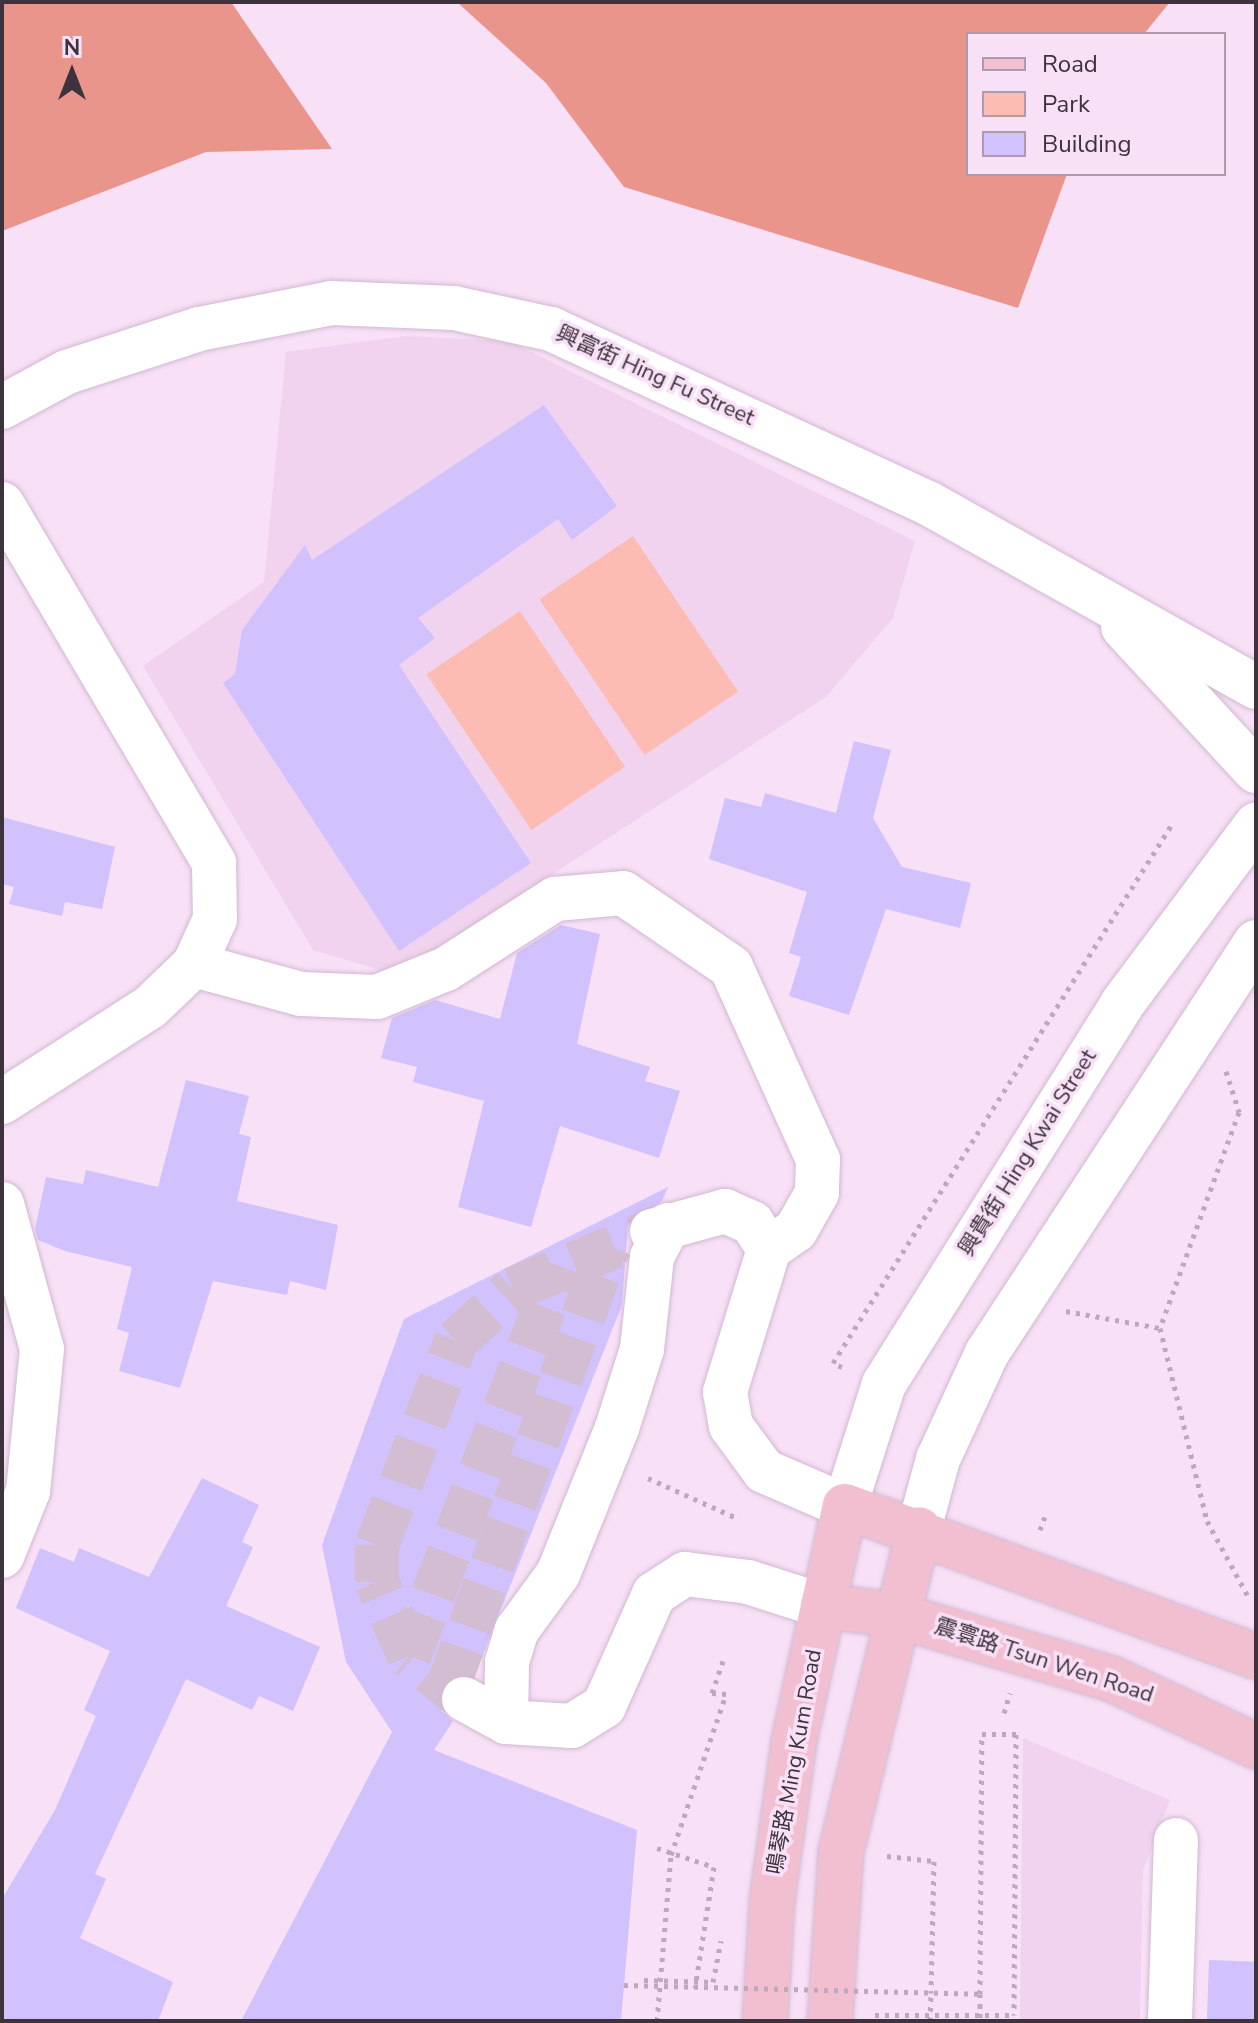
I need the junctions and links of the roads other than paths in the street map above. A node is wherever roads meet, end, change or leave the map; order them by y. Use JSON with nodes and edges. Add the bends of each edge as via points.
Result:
{"nodes":[{"id":1,"x":2,"y":407,"type":"edge"},
{"id":2,"x":2,"y":504,"type":"edge"},
{"id":3,"x":1094,"y":595,"type":"junction"},
{"id":4,"x":1256,"y":687,"type":"edge"},
{"id":5,"x":1256,"y":771,"type":"edge"},
{"id":6,"x":1256,"y":825,"type":"edge"},
{"id":7,"x":1256,"y":942,"type":"edge"},
{"id":8,"x":194,"y":965,"type":"junction"},
{"id":9,"x":2,"y":1102,"type":"edge"},
{"id":10,"x":2,"y":1204,"type":"edge"},
{"id":11,"x":769,"y":1249,"type":"junction"},
{"id":12,"x":845,"y":1506,"type":"junction"},
{"id":13,"x":919,"y":1529,"type":"junction"},
{"id":14,"x":2,"y":1556,"type":"edge"},
{"id":15,"x":823,"y":1606,"type":"junction"},
{"id":16,"x":896,"y":1615,"type":"junction"},
{"id":17,"x":1256,"y":1656,"type":"edge"},
{"id":18,"x":464,"y":1699,"type":"tunnel mouth"},
{"id":19,"x":506,"y":1722,"type":"junction"},
{"id":20,"x":1256,"y":1746,"type":"edge"},
{"id":21,"x":1176,"y":1840,"type":"dead end"},
{"id":22,"x":850,"y":2018,"type":"edge"},
{"id":23,"x":765,"y":2021,"type":"edge"},
{"id":24,"x":1170,"y":2021,"type":"edge"}],
"edges":[{"from":1,"to":3,"type":"street","name":"興富街 Hing Fu Street","via":[[67,372],[199,329],[332,303],[454,308],[551,329],[632,361],[941,510]]},
{"from":2,"to":8,"type":"street","via":[[214,863],[215,919]]},
{"from":3,"to":4,"type":"street","name":"興富街 Hing Fu Street"},
{"from":3,"to":5,"type":"street","name":"興富街 Hing Fu Street"},
{"from":6,"to":12,"type":"street","name":"興貴街 Hing Kwai Street","via":[[1122,1004],[884,1384]]},
{"from":7,"to":13,"type":"street","via":[[987,1353],[938,1459]]},
{"from":8,"to":9,"type":"street","via":[[150,1007]]},
{"from":8,"to":11,"type":"street","via":[[301,994],[377,997],[446,969],[555,899],[623,893],[731,967],[818,1160],[817,1193],[796,1230]]},
{"from":10,"to":14,"type":"street","via":[[42,1349],[28,1491]]},
{"from":11,"to":12,"type":"street","via":[[725,1392],[731,1426],[764,1471]]},
{"from":11,"to":19,"type":"street","via":[[752,1223],[725,1211],[660,1228],[642,1349],[617,1428],[558,1574],[517,1630],[507,1662]]},
{"from":12,"to":13,"type":"main road"},
{"from":12,"to":15,"type":"main road","name":"鳴琴路 Ming Kum Road"},
{"from":13,"to":16,"type":"main road"},
{"from":13,"to":17,"type":"main road"},
{"from":15,"to":16,"type":"main road","name":"震寰路 Tsun Wen Road"},
{"from":15,"to":19,"type":"street","via":[[748,1582],[685,1574],[654,1594],[604,1706],[572,1726]]},
{"from":15,"to":23,"type":"main road","name":"鳴琴路 Ming Kum Road","via":[[776,1873]]},
{"from":16,"to":20,"type":"main road","name":"震寰路 Tsun Wen Road","via":[[1112,1679]]},
{"from":16,"to":22,"type":"main road","via":[[841,1852]]},
{"from":18,"to":19,"type":"street"},
{"from":21,"to":24,"type":"street"}]}
